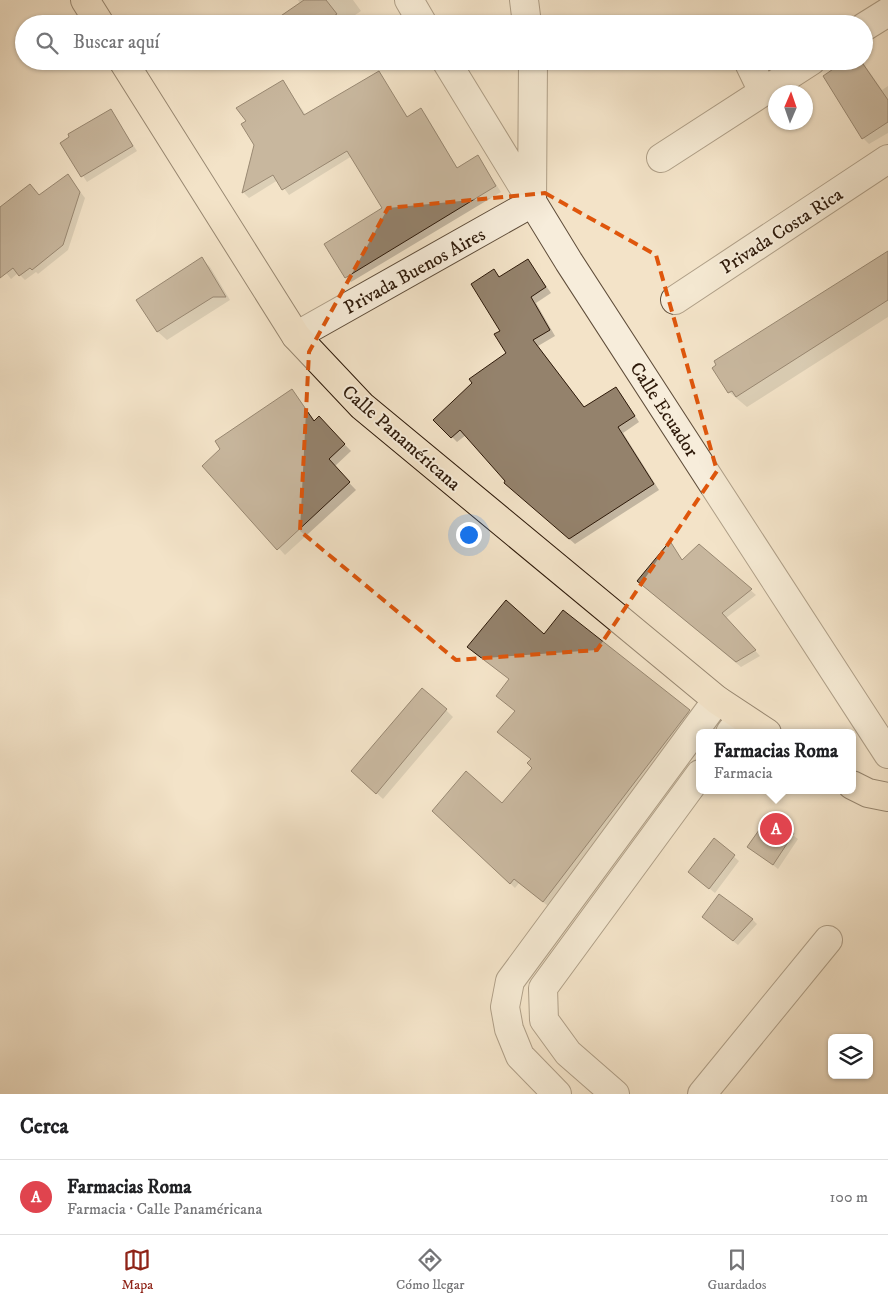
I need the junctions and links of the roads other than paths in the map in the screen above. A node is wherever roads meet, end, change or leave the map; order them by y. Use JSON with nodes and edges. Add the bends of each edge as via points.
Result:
{"nodes":[{"id":1,"x":85,"y":0,"type":"edge"},
{"id":2,"x":409,"y":0,"type":"edge"},
{"id":3,"x":524,"y":0,"type":"edge"},
{"id":4,"x":888,"y":12,"type":"edge"},
{"id":5,"x":94,"y":15,"type":"edge"},
{"id":6,"x":418,"y":15,"type":"edge"},
{"id":7,"x":526,"y":15,"type":"edge"},
{"id":8,"x":873,"y":21,"type":"edge"},
{"id":9,"x":129,"y":70,"type":"edge"},
{"id":10,"x":451,"y":70,"type":"edge"},
{"id":11,"x":533,"y":70,"type":"edge"},
{"id":12,"x":752,"y":70,"type":"edge"},
{"id":13,"x":797,"y":70,"type":"edge"},
{"id":14,"x":763,"y":92,"type":"junction"},
{"id":15,"x":661,"y":158,"type":"dead end"},
{"id":16,"x":888,"y":159,"type":"edge"},
{"id":17,"x":532,"y":203,"type":"junction"},
{"id":18,"x":674,"y":300,"type":"dead end"},
{"id":19,"x":296,"y":336,"type":"junction"},
{"id":20,"x":717,"y":700,"type":"junction"},
{"id":21,"x":736,"y":725,"type":"edge"},
{"id":22,"x":880,"y":726,"type":"edge"},
{"id":23,"x":752,"y":729,"type":"edge"},
{"id":24,"x":888,"y":754,"type":"edge"},
{"id":25,"x":696,"y":779,"type":"edge"},
{"id":26,"x":856,"y":787,"type":"edge"},
{"id":27,"x":888,"y":797,"type":"edge"},
{"id":28,"x":828,"y":940,"type":"dead end"},
{"id":29,"x":510,"y":982,"type":"junction"},
{"id":30,"x":543,"y":988,"type":"junction"},
{"id":31,"x":557,"y":1094,"type":"edge"},
{"id":32,"x":615,"y":1094,"type":"edge"},
{"id":33,"x":702,"y":1094,"type":"edge"}],
"edges":[{"from":1,"to":5,"type":"main road"},
{"from":2,"to":6,"type":"street"},
{"from":3,"to":7,"type":"street"},
{"from":4,"to":8,"type":"street"},
{"from":9,"to":19,"type":"main road","name":"Calle Panaméricana"},
{"from":10,"to":17,"type":"street","name":"Calle Ecuador"},
{"from":11,"to":17,"type":"street"},
{"from":12,"to":14,"type":"street"},
{"from":13,"to":14,"type":"street"},
{"from":14,"to":15,"type":"street"},
{"from":16,"to":18,"type":"street","name":"Privada Costa Rica"},
{"from":17,"to":19,"type":"street","name":"Privada Buenos Aires"},
{"from":17,"to":22,"type":"street","name":"Calle Ecuador"},
{"from":19,"to":20,"type":"main road","name":"Calle Panaméricana","via":[[362,406]]},
{"from":20,"to":21,"type":"main road","name":"Calle Panaméricana"},
{"from":20,"to":29,"type":"street"},
{"from":21,"to":23,"type":"main road","name":"Calle Panaméricana"},
{"from":22,"to":24,"type":"street","name":"Calle Ecuador"},
{"from":25,"to":30,"type":"street"},
{"from":26,"to":27,"type":"main road"},
{"from":28,"to":33,"type":"street"},
{"from":29,"to":30,"type":"street"},
{"from":29,"to":31,"type":"street","via":[[505,1006],[520,1056]]},
{"from":30,"to":32,"type":"street","via":[[544,1020],[568,1052]]}]}
